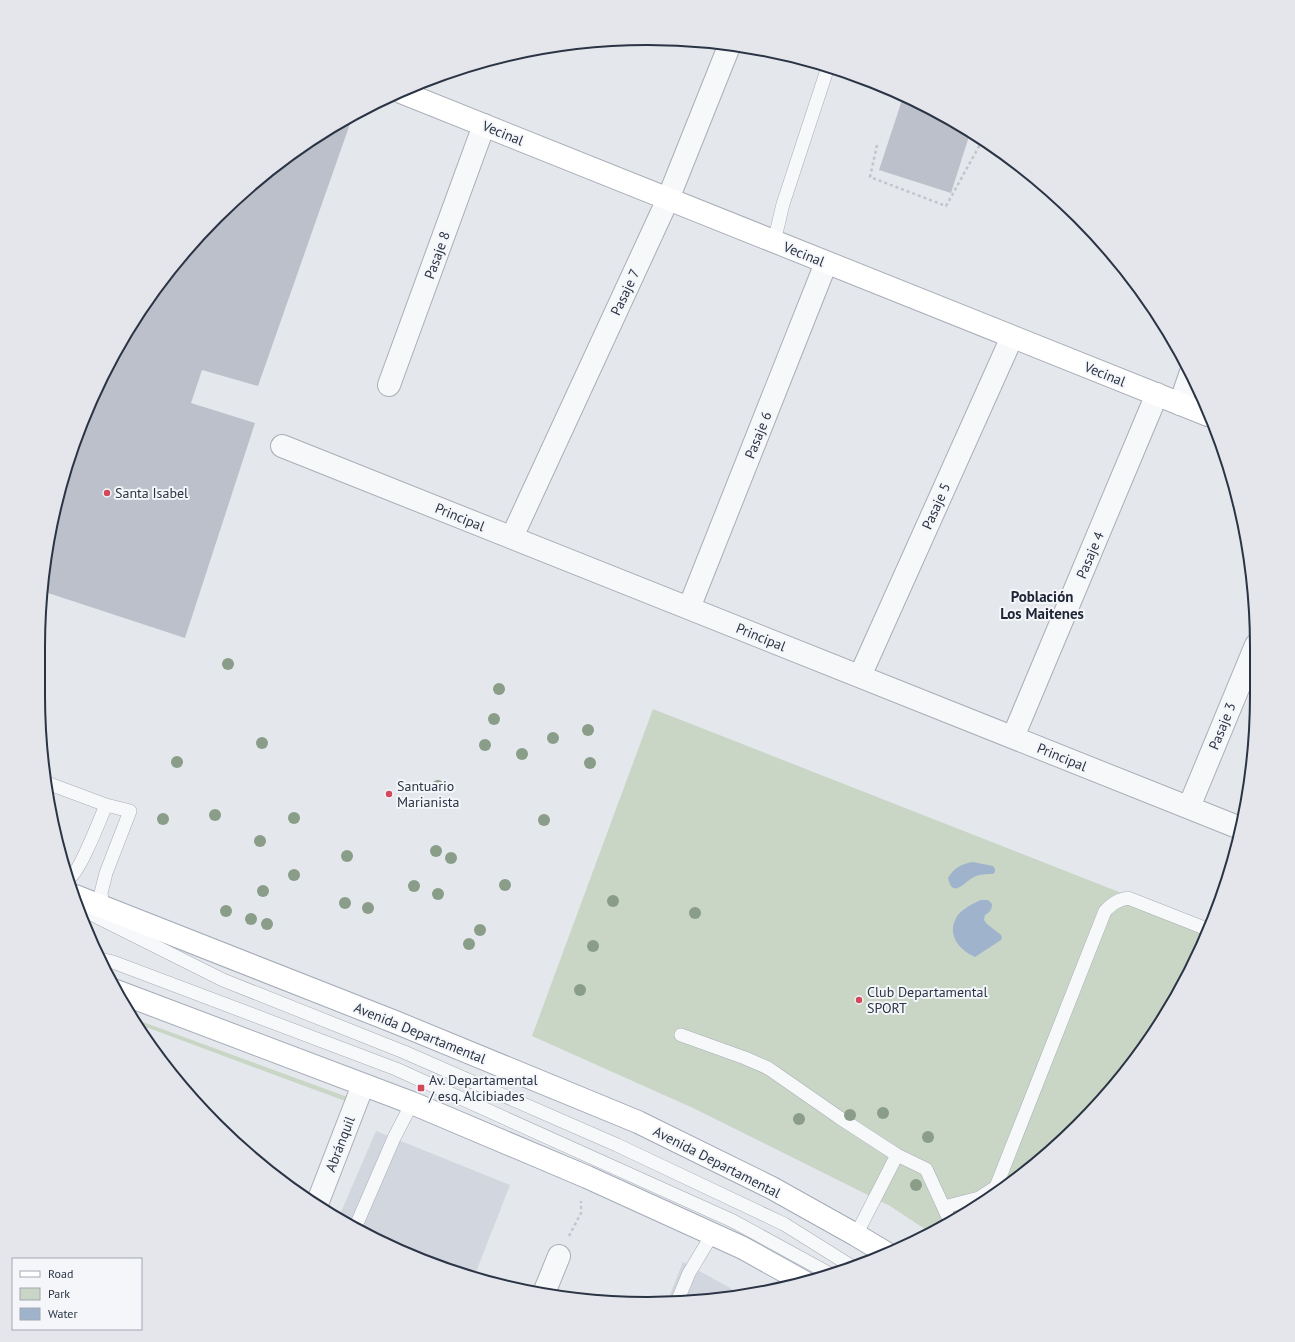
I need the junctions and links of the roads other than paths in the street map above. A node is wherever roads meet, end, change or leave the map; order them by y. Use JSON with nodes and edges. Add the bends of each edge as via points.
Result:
{"nodes":[{"id":1,"x":727,"y":50,"type":"edge"},
{"id":2,"x":826,"y":73,"type":"edge"},
{"id":3,"x":408,"y":95,"type":"edge"},
{"id":4,"x":484,"y":126,"type":"junction"},
{"id":5,"x":668,"y":199,"type":"junction"},
{"id":6,"x":774,"y":242,"type":"junction"},
{"id":7,"x":826,"y":262,"type":"junction"},
{"id":8,"x":1012,"y":337,"type":"junction"},
{"id":9,"x":1188,"y":381,"type":"edge"},
{"id":10,"x":389,"y":386,"type":"dead end"},
{"id":11,"x":1157,"y":394,"type":"junction"},
{"id":12,"x":1180,"y":404,"type":"junction"},
{"id":13,"x":1202,"y":413,"type":"edge"},
{"id":14,"x":282,"y":446,"type":"dead end"},
{"id":15,"x":512,"y":537,"type":"junction"},
{"id":16,"x":689,"y":608,"type":"junction"},
{"id":17,"x":1250,"y":660,"type":"edge"},
{"id":18,"x":860,"y":676,"type":"junction"},
{"id":19,"x":1013,"y":737,"type":"junction"},
{"id":20,"x":52,"y":785,"type":"edge"},
{"id":21,"x":106,"y":805,"type":"junction"},
{"id":22,"x":1189,"y":807,"type":"junction"},
{"id":23,"x":1235,"y":826,"type":"edge"},
{"id":24,"x":74,"y":876,"type":"edge"},
{"id":25,"x":81,"y":899,"type":"edge"},
{"id":26,"x":103,"y":908,"type":"junction"},
{"id":27,"x":86,"y":912,"type":"edge"},
{"id":28,"x":1203,"y":927,"type":"edge"},
{"id":29,"x":107,"y":961,"type":"edge"},
{"id":30,"x":125,"y":994,"type":"edge"},
{"id":31,"x":681,"y":1035,"type":"dead end"},
{"id":32,"x":363,"y":1084,"type":"junction"},
{"id":33,"x":412,"y":1103,"type":"junction"},
{"id":34,"x":897,"y":1154,"type":"junction"},
{"id":35,"x":997,"y":1184,"type":"edge"},
{"id":36,"x":319,"y":1199,"type":"edge"},
{"id":37,"x":976,"y":1199,"type":"edge"},
{"id":38,"x":944,"y":1207,"type":"junction"},
{"id":39,"x":948,"y":1217,"type":"edge"},
{"id":40,"x":357,"y":1222,"type":"edge"},
{"id":41,"x":713,"y":1233,"type":"junction"},
{"id":42,"x":856,"y":1235,"type":"junction"},
{"id":43,"x":881,"y":1250,"type":"edge"},
{"id":44,"x":559,"y":1256,"type":"road end"},
{"id":45,"x":846,"y":1263,"type":"edge"},
{"id":46,"x":823,"y":1270,"type":"edge"},
{"id":47,"x":796,"y":1278,"type":"edge"},
{"id":48,"x":546,"y":1288,"type":"edge"},
{"id":49,"x":679,"y":1296,"type":"edge"}],
"edges":[{"from":1,"to":5,"type":"street","name":"Pasaje 7"},
{"from":2,"to":6,"type":"lane","via":[[783,204]]},
{"from":3,"to":4,"type":"main road","name":"Vecinal"},
{"from":4,"to":5,"type":"main road","name":"Vecinal"},
{"from":4,"to":10,"type":"street","name":"Pasaje 8"},
{"from":5,"to":6,"type":"main road","name":"Vecinal"},
{"from":5,"to":15,"type":"street","name":"Pasaje 7"},
{"from":6,"to":7,"type":"main road","name":"Vecinal"},
{"from":7,"to":8,"type":"main road","name":"Vecinal"},
{"from":7,"to":16,"type":"street","name":"Pasaje 6"},
{"from":8,"to":11,"type":"main road","name":"Vecinal"},
{"from":8,"to":18,"type":"street","name":"Pasaje 5"},
{"from":9,"to":12,"type":"street"},
{"from":11,"to":12,"type":"main road","name":"Vecinal"},
{"from":11,"to":19,"type":"street","name":"Pasaje 4"},
{"from":12,"to":13,"type":"main road","name":"Vecinal"},
{"from":14,"to":15,"type":"street","name":"Principal"},
{"from":15,"to":16,"type":"street","name":"Principal"},
{"from":16,"to":18,"type":"street","name":"Principal"},
{"from":17,"to":22,"type":"street","name":"Pasaje 3"},
{"from":18,"to":19,"type":"street","name":"Principal"},
{"from":19,"to":22,"type":"street","name":"Principal"},
{"from":20,"to":21,"type":"lane"},
{"from":21,"to":24,"type":"lane"},
{"from":21,"to":26,"type":"lane","via":[[130,811],[106,873],[101,893]]},
{"from":22,"to":23,"type":"street","name":"Principal"},
{"from":25,"to":26,"type":"main road","name":"Avenida Departamental"},
{"from":26,"to":42,"type":"main road","name":"Avenida Departamental","via":[[395,1022],[638,1122],[772,1188]]},
{"from":27,"to":45,"type":"lane","via":[[223,980],[404,1052],[610,1142],[784,1224]]},
{"from":28,"to":35,"type":"lane","via":[[1128,898],[1118,900],[1105,911]]},
{"from":29,"to":46,"type":"lane","via":[[396,1068],[734,1221]]},
{"from":30,"to":32,"type":"main road"},
{"from":31,"to":34,"type":"lane","via":[[768,1068]]},
{"from":32,"to":33,"type":"main road"},
{"from":32,"to":36,"type":"street","name":"Abránquil"},
{"from":33,"to":40,"type":"lane"},
{"from":33,"to":41,"type":"main road"},
{"from":34,"to":38,"type":"lane","via":[[926,1169]]},
{"from":34,"to":42,"type":"lane"},
{"from":37,"to":38,"type":"lane"},
{"from":38,"to":39,"type":"lane"},
{"from":41,"to":47,"type":"main road"},
{"from":41,"to":49,"type":"lane","via":[[689,1273]]},
{"from":42,"to":43,"type":"main road","name":"Avenida Departamental"},
{"from":44,"to":48,"type":"street"}]}
